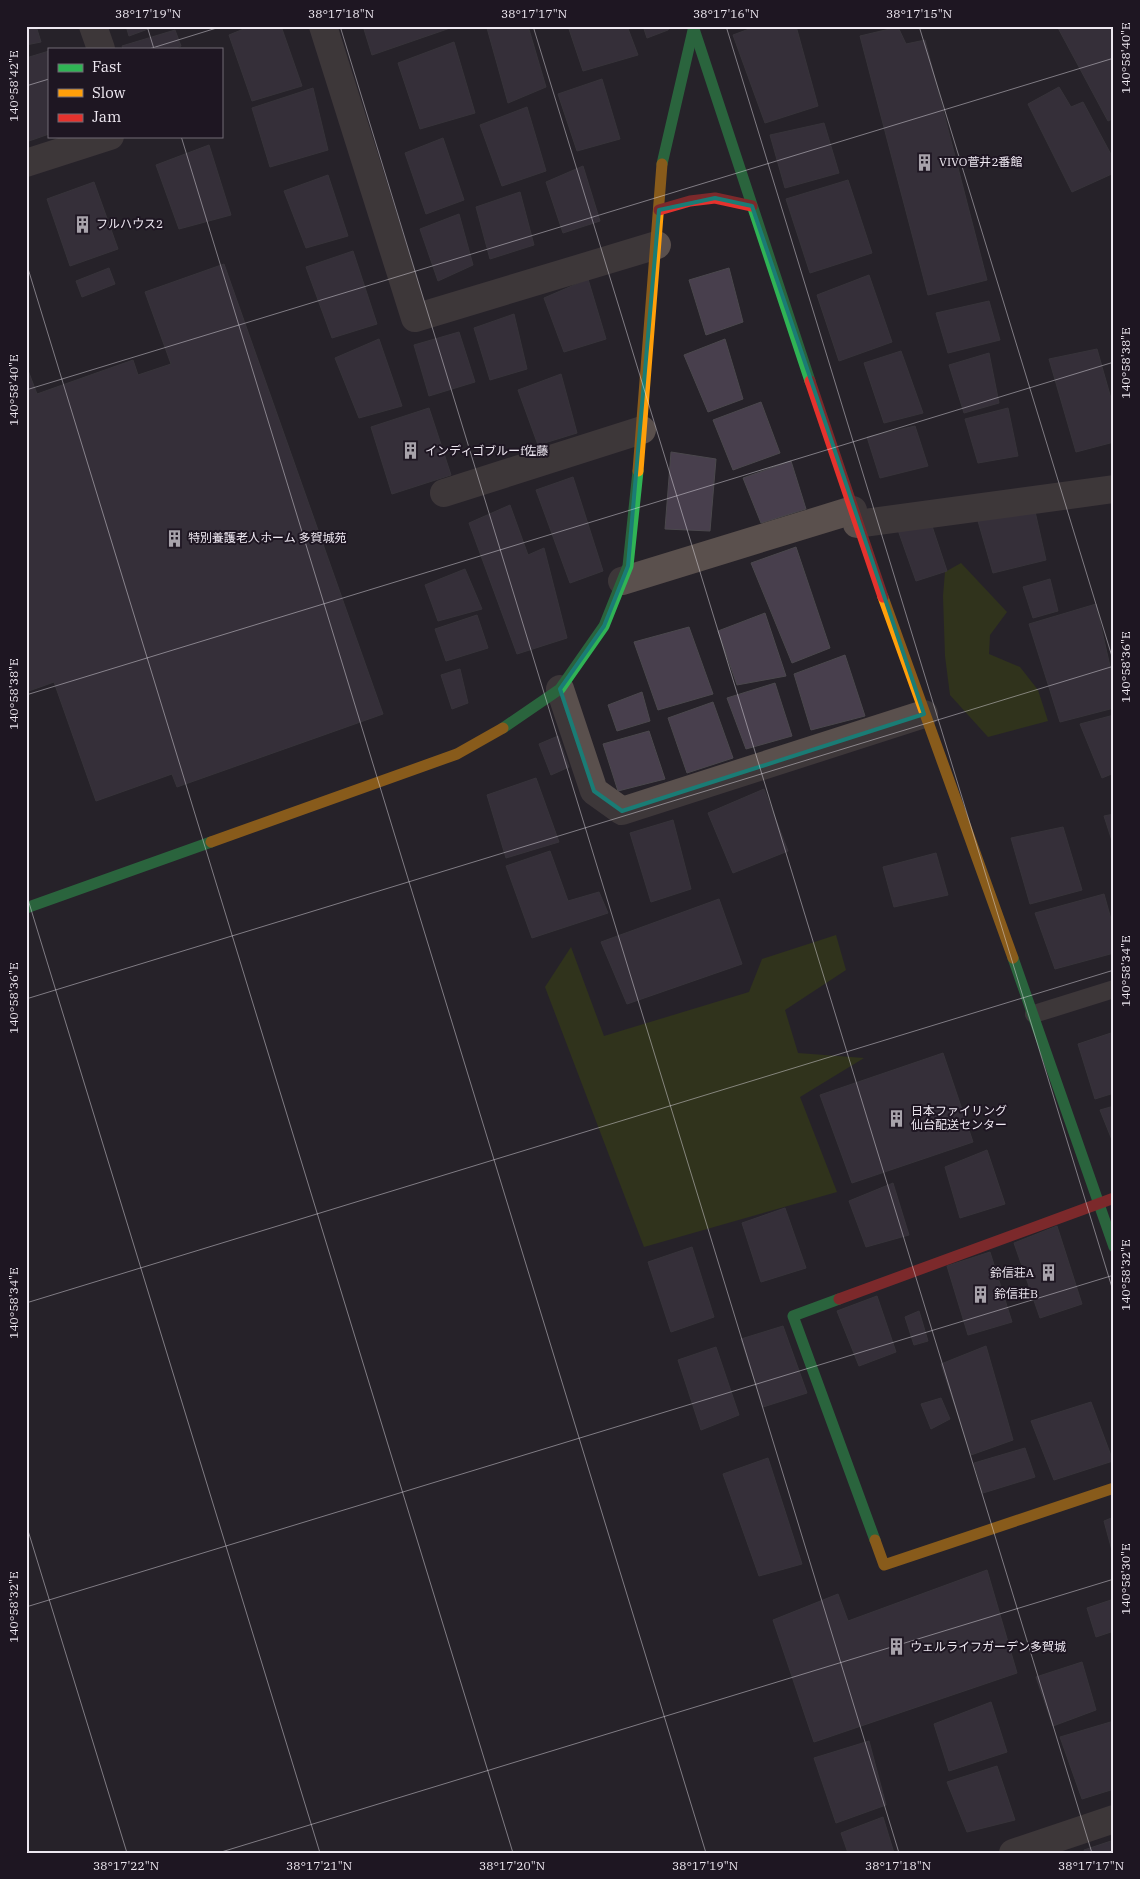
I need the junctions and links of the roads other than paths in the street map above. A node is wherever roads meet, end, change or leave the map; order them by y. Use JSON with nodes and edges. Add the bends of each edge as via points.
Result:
{"nodes":[{"id":1,"x":93,"y":26,"type":"edge"},
{"id":2,"x":323,"y":26,"type":"edge"},
{"id":3,"x":693,"y":26,"type":"edge"},
{"id":4,"x":101,"y":48,"type":"edge"},
{"id":5,"x":104,"y":138,"type":"edge"},
{"id":6,"x":26,"y":163,"type":"edge"},
{"id":7,"x":752,"y":206,"type":"junction"},
{"id":8,"x":658,"y":210,"type":"junction"},
{"id":9,"x":657,"y":245,"type":"junction"},
{"id":10,"x":642,"y":430,"type":"junction"},
{"id":11,"x":1114,"y":489,"type":"edge"},
{"id":12,"x":444,"y":493,"type":"dead end"},
{"id":13,"x":855,"y":517,"type":"junction"},
{"id":14,"x":622,"y":581,"type":"junction"},
{"id":15,"x":560,"y":689,"type":"junction"},
{"id":16,"x":924,"y":714,"type":"junction"},
{"id":17,"x":27,"y":904,"type":"edge"},
{"id":18,"x":1114,"y":989,"type":"edge"},
{"id":19,"x":1034,"y":1014,"type":"junction"},
{"id":20,"x":1114,"y":1198,"type":"edge"},
{"id":21,"x":1099,"y":1203,"type":"junction"},
{"id":22,"x":1114,"y":1247,"type":"edge"},
{"id":23,"x":1114,"y":1488,"type":"edge"},
{"id":24,"x":1114,"y":1818,"type":"edge"},
{"id":25,"x":1013,"y":1853,"type":"edge"}],
"edges":[{"from":1,"to":4,"type":"street"},
{"from":2,"to":9,"type":"street","via":[[415,318]]},
{"from":3,"to":7,"type":"street"},
{"from":3,"to":8,"type":"street","via":[[662,158]]},
{"from":5,"to":6,"type":"street"},
{"from":7,"to":8,"type":"street","via":[[715,198]]},
{"from":7,"to":13,"type":"street"},
{"from":8,"to":9,"type":"street"},
{"from":9,"to":10,"type":"street"},
{"from":10,"to":12,"type":"street"},
{"from":10,"to":14,"type":"street","via":[[628,566]]},
{"from":11,"to":13,"type":"street"},
{"from":13,"to":14,"type":"street"},
{"from":13,"to":16,"type":"street"},
{"from":14,"to":15,"type":"street","via":[[604,626]]},
{"from":15,"to":16,"type":"street","via":[[594,791],[622,811]]},
{"from":15,"to":17,"type":"street","via":[[504,727],[456,754]]},
{"from":16,"to":19,"type":"street"},
{"from":18,"to":19,"type":"lane"},
{"from":19,"to":21,"type":"street"},
{"from":20,"to":21,"type":"street"},
{"from":21,"to":22,"type":"street"},
{"from":21,"to":23,"type":"street","via":[[793,1316],[884,1565]]},
{"from":24,"to":25,"type":"street"}]}
